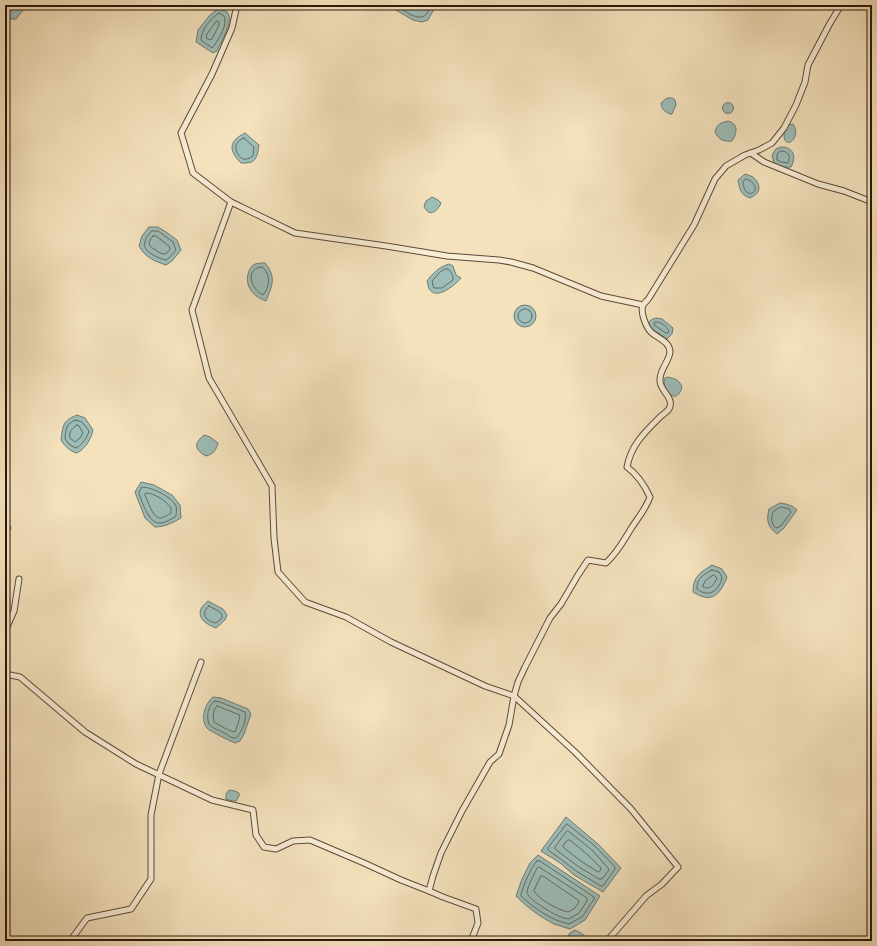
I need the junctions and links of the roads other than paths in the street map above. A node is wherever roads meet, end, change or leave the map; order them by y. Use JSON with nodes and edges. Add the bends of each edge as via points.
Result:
{"nodes":[{"id":1,"x":237,"y":5,"type":"edge"},
{"id":2,"x":841,"y":5,"type":"edge"},
{"id":3,"x":751,"y":153,"type":"junction"},
{"id":4,"x":231,"y":202,"type":"junction"},
{"id":5,"x":872,"y":202,"type":"edge"},
{"id":6,"x":643,"y":305,"type":"junction"},
{"id":7,"x":19,"y":579,"type":"dead end"},
{"id":8,"x":5,"y":631,"type":"edge"},
{"id":9,"x":201,"y":662,"type":"dead end"},
{"id":10,"x":5,"y":674,"type":"edge"},
{"id":11,"x":514,"y":696,"type":"junction"},
{"id":12,"x":159,"y":774,"type":"junction"},
{"id":13,"x":429,"y":891,"type":"junction"},
{"id":14,"x":70,"y":941,"type":"edge"},
{"id":15,"x":471,"y":941,"type":"edge"},
{"id":16,"x":607,"y":941,"type":"edge"}],
"edges":[{"from":1,"to":4,"type":"street","via":[[232,28],[182,133],[193,173]]},
{"from":2,"to":3,"type":"street","via":[[808,65],[805,82],[784,128],[772,143]]},
{"from":3,"to":5,"type":"street","via":[[764,162],[818,184]]},
{"from":3,"to":6,"type":"street","via":[[726,166],[715,179],[694,225]]},
{"from":4,"to":6,"type":"street","via":[[295,233],[447,256],[511,262],[533,268],[601,296]]},
{"from":4,"to":11,"type":"street","via":[[192,310],[209,378],[272,486],[278,572],[305,602],[346,617],[391,642],[485,686]]},
{"from":6,"to":11,"type":"street","via":[[645,323],[650,332],[665,342],[670,352],[660,381],[671,403],[669,410],[638,440],[628,457],[627,467],[642,481],[650,497],[612,558],[606,564],[588,560],[583,567],[542,632]]},
{"from":7,"to":8,"type":"street","via":[[14,611]]},
{"from":9,"to":12,"type":"street"},
{"from":10,"to":12,"type":"street","via":[[20,677],[85,732],[136,764]]},
{"from":11,"to":13,"type":"street","via":[[509,725],[499,754],[490,762],[462,811],[441,853]]},
{"from":11,"to":16,"type":"street","via":[[575,752],[626,804],[678,867],[646,896]]},
{"from":12,"to":13,"type":"street","via":[[212,800],[253,810],[256,835],[264,847],[276,849],[293,841],[310,840]]},
{"from":12,"to":14,"type":"street","via":[[151,815],[150,879],[131,909],[87,918]]},
{"from":13,"to":15,"type":"street","via":[[476,909],[478,923]]}]}
